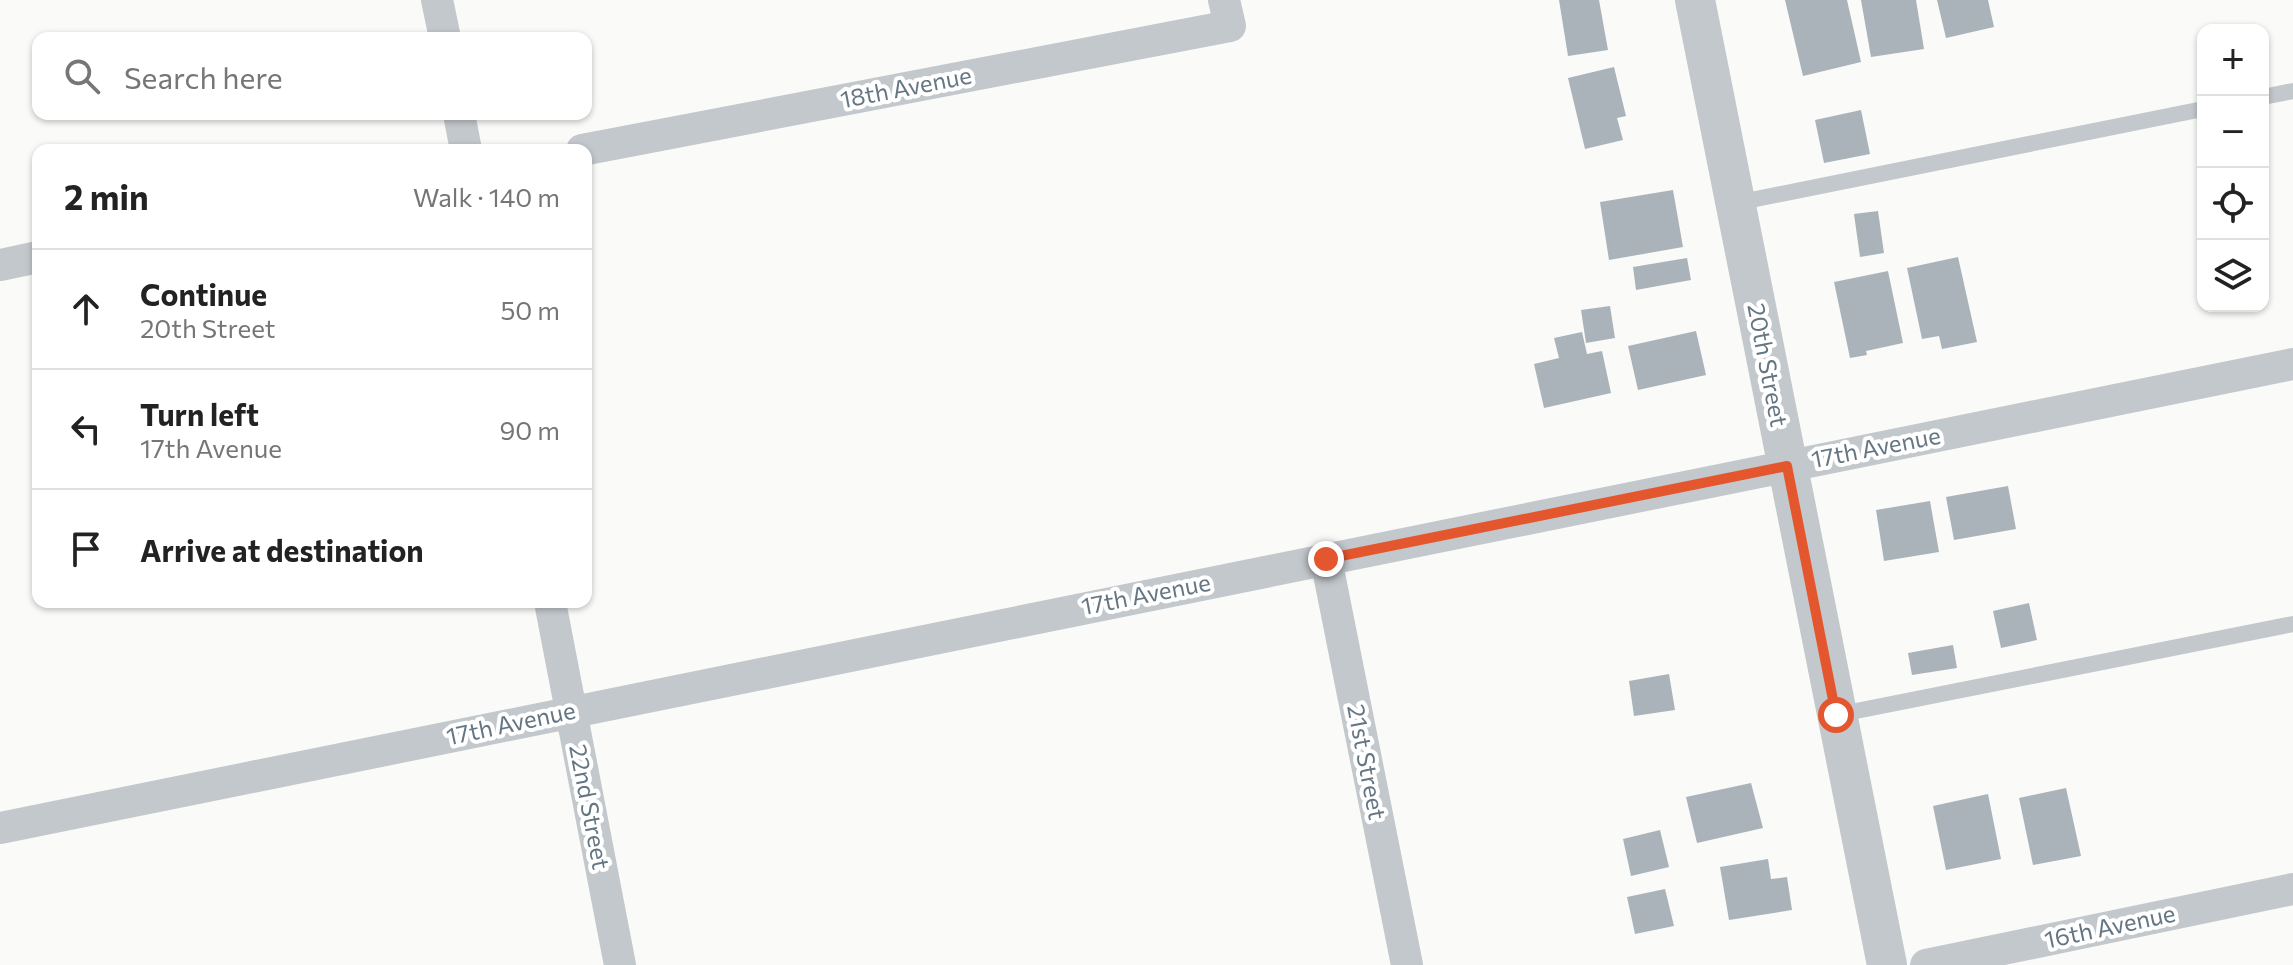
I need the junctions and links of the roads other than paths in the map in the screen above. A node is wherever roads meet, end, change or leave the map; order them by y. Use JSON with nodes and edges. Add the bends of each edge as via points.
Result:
{"nodes":[{"id":1,"x":437,"y":0,"type":"edge"},
{"id":2,"x":1695,"y":0,"type":"edge"},
{"id":3,"x":1227,"y":13,"type":"edge"},
{"id":4,"x":444,"y":32,"type":"edge"},
{"id":5,"x":2293,"y":91,"type":"edge"},
{"id":6,"x":2268,"y":96,"type":"edge"},
{"id":7,"x":2197,"y":110,"type":"edge"},
{"id":8,"x":460,"y":120,"type":"edge"},
{"id":9,"x":465,"y":144,"type":"edge"},
{"id":10,"x":592,"y":148,"type":"edge"},
{"id":11,"x":1736,"y":203,"type":"junction"},
{"id":12,"x":32,"y":258,"type":"edge"},
{"id":13,"x":0,"y":265,"type":"edge"},
{"id":14,"x":2293,"y":364,"type":"edge"},
{"id":15,"x":1787,"y":466,"type":"junction"},
{"id":16,"x":1326,"y":559,"type":"junction"},
{"id":17,"x":551,"y":608,"type":"edge"},
{"id":18,"x":2293,"y":624,"type":"edge"},
{"id":19,"x":570,"y":712,"type":"junction"},
{"id":20,"x":1836,"y":715,"type":"junction"},
{"id":21,"x":0,"y":828,"type":"edge"},
{"id":22,"x":2293,"y":889,"type":"edge"},
{"id":23,"x":620,"y":965,"type":"edge"},
{"id":24,"x":1407,"y":965,"type":"edge"},
{"id":25,"x":1887,"y":965,"type":"edge"},
{"id":26,"x":1926,"y":965,"type":"edge"}],
"edges":[{"from":1,"to":4,"type":"street"},
{"from":2,"to":11,"type":"street","name":"20th Street"},
{"from":3,"to":10,"type":"street","name":"18th Avenue"},
{"from":5,"to":6,"type":"lane"},
{"from":7,"to":11,"type":"lane"},
{"from":8,"to":9,"type":"street"},
{"from":11,"to":15,"type":"street","name":"20th Street"},
{"from":12,"to":13,"type":"street"},
{"from":14,"to":15,"type":"street","name":"17th Avenue"},
{"from":15,"to":16,"type":"street","name":"17th Avenue"},
{"from":15,"to":20,"type":"street","name":"20th Street"},
{"from":16,"to":19,"type":"street","name":"17th Avenue"},
{"from":16,"to":24,"type":"street","name":"21st Street"},
{"from":17,"to":19,"type":"street","name":"22nd Street"},
{"from":18,"to":20,"type":"lane"},
{"from":19,"to":21,"type":"street","name":"17th Avenue"},
{"from":19,"to":23,"type":"street","name":"22nd Street"},
{"from":20,"to":25,"type":"street","name":"20th Street"},
{"from":22,"to":26,"type":"street","name":"16th Avenue"}]}
